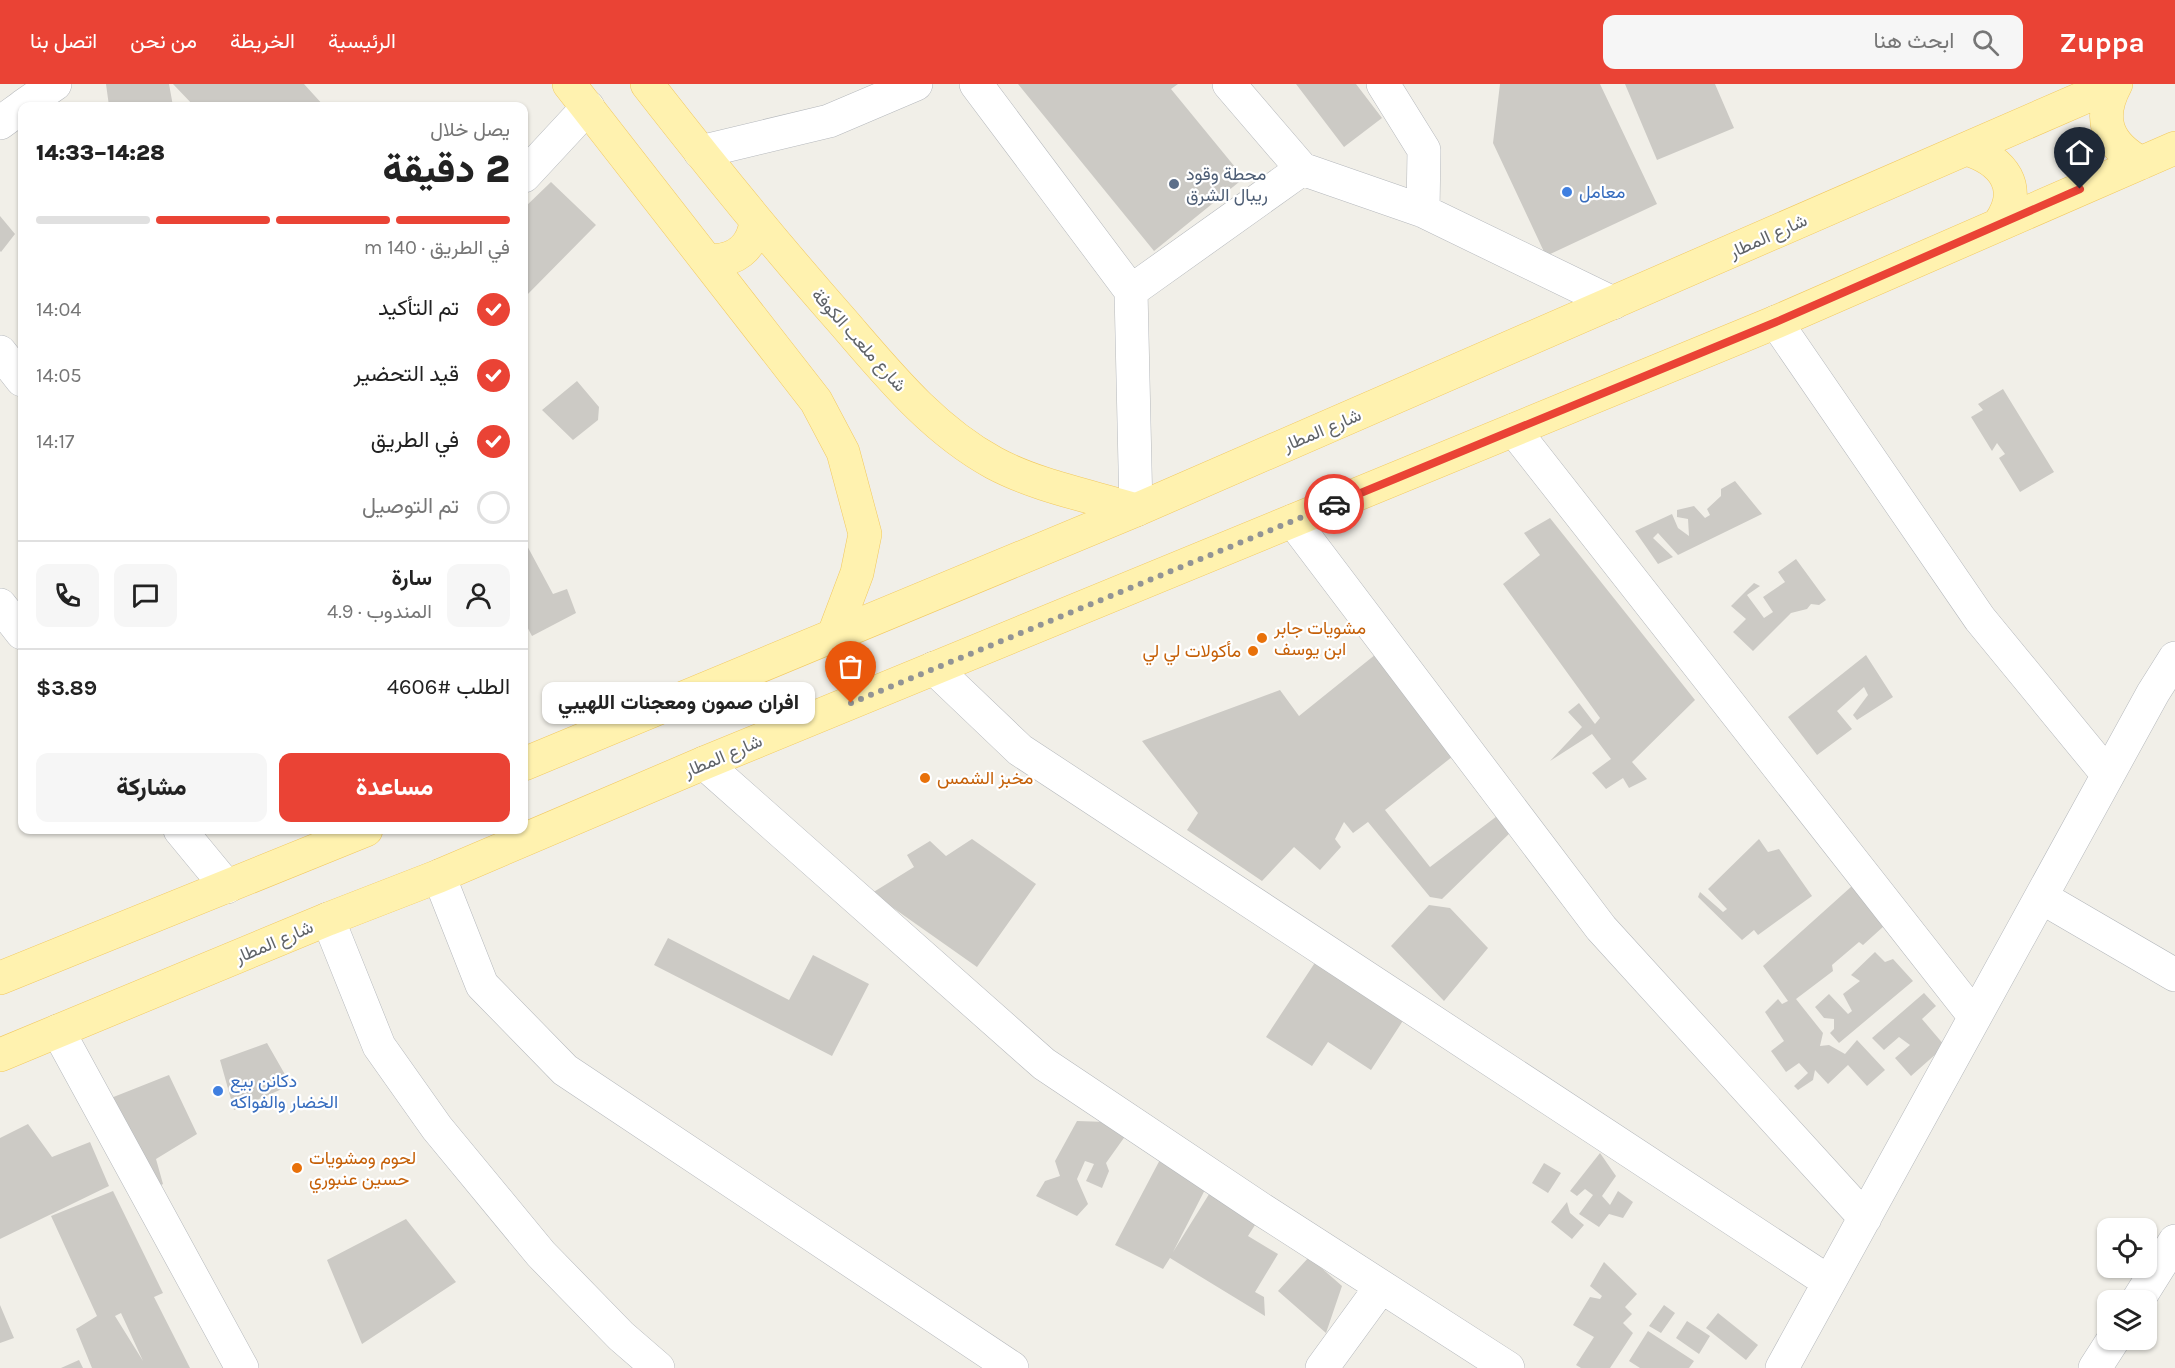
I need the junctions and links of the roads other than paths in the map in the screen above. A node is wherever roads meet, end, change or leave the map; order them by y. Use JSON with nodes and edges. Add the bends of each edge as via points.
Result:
{"nodes":[{"id":1,"x":646,"y":84,"type":"edge"},
{"id":2,"x":916,"y":84,"type":"edge"},
{"id":3,"x":976,"y":84,"type":"edge"},
{"id":4,"x":1229,"y":84,"type":"edge"},
{"id":5,"x":1383,"y":84,"type":"edge"},
{"id":6,"x":2116,"y":84,"type":"edge"},
{"id":7,"x":579,"y":95,"type":"edge"},
{"id":8,"x":18,"y":112,"type":"edge"},
{"id":9,"x":0,"y":123,"type":"edge"},
{"id":10,"x":1966,"y":149,"type":"junction"},
{"id":11,"x":700,"y":152,"type":"junction"},
{"id":12,"x":2165,"y":158,"type":"edge"},
{"id":13,"x":1302,"y":169,"type":"junction"},
{"id":14,"x":528,"y":170,"type":"edge"},
{"id":15,"x":1423,"y":211,"type":"junction"},
{"id":16,"x":756,"y":221,"type":"junction"},
{"id":17,"x":1999,"y":224,"type":"junction"},
{"id":18,"x":707,"y":260,"type":"junction"},
{"id":19,"x":1131,"y":291,"type":"junction"},
{"id":20,"x":1613,"y":303,"type":"junction"},
{"id":21,"x":1776,"y":322,"type":"junction"},
{"id":22,"x":0,"y":352,"type":"edge"},
{"id":23,"x":18,"y":375,"type":"edge"},
{"id":24,"x":1515,"y":430,"type":"junction"},
{"id":25,"x":1136,"y":510,"type":"junction"},
{"id":26,"x":1293,"y":521,"type":"junction"},
{"id":27,"x":0,"y":605,"type":"edge"},
{"id":28,"x":18,"y":628,"type":"edge"},
{"id":29,"x":834,"y":634,"type":"junction"},
{"id":30,"x":2175,"y":658,"type":"edge"},
{"id":31,"x":934,"y":668,"type":"junction"},
{"id":32,"x":528,"y":762,"type":"edge"},
{"id":33,"x":704,"y":763,"type":"junction"},
{"id":34,"x":2108,"y":775,"type":"junction"},
{"id":35,"x":183,"y":834,"type":"edge"},
{"id":36,"x":356,"y":834,"type":"edge"},
{"id":37,"x":439,"y":876,"type":"junction"},
{"id":38,"x":227,"y":887,"type":"junction"},
{"id":39,"x":2041,"y":897,"type":"junction"},
{"id":40,"x":328,"y":919,"type":"junction"},
{"id":41,"x":2175,"y":975,"type":"edge"},
{"id":42,"x":0,"y":978,"type":"edge"},
{"id":43,"x":1975,"y":1017,"type":"junction"},
{"id":44,"x":58,"y":1031,"type":"junction"},
{"id":45,"x":0,"y":1055,"type":"edge"},
{"id":46,"x":1865,"y":1218,"type":"junction"},
{"id":47,"x":2175,"y":1241,"type":"edge"},
{"id":48,"x":1829,"y":1282,"type":"junction"},
{"id":49,"x":1381,"y":1287,"type":"junction"},
{"id":50,"x":2144,"y":1290,"type":"edge"},
{"id":51,"x":2107,"y":1350,"type":"edge"},
{"id":52,"x":242,"y":1368,"type":"edge"},
{"id":53,"x":658,"y":1368,"type":"edge"},
{"id":54,"x":1012,"y":1368,"type":"edge"},
{"id":55,"x":1322,"y":1368,"type":"edge"},
{"id":56,"x":1508,"y":1368,"type":"edge"},
{"id":57,"x":1782,"y":1368,"type":"edge"},
{"id":58,"x":2095,"y":1368,"type":"edge"}],
"edges":[{"from":1,"to":11,"type":"main road","name":"شارع ملعب الكوفة"},
{"from":2,"to":11,"type":"street","via":[[829,121]]},
{"from":3,"to":19,"type":"street"},
{"from":4,"to":13,"type":"street"},
{"from":5,"to":15,"type":"street","via":[[1424,150]]},
{"from":6,"to":10,"type":"main road","name":"شارع المطار"},
{"from":6,"to":12,"type":"main road","via":[[2108,98],[2107,126],[2113,140],[2122,151]]},
{"from":7,"to":14,"type":"street"},
{"from":7,"to":18,"type":"main road"},
{"from":8,"to":9,"type":"street"},
{"from":10,"to":17,"type":"main road","via":[[1992,160],[2009,183],[2011,199]]},
{"from":10,"to":20,"type":"main road","name":"شارع المطار"},
{"from":11,"to":16,"type":"main road","name":"شارع ملعب الكوفة"},
{"from":12,"to":17,"type":"main road","name":"شارع المطار"},
{"from":13,"to":15,"type":"street"},
{"from":13,"to":19,"type":"street"},
{"from":15,"to":20,"type":"street"},
{"from":16,"to":18,"type":"main road","via":[[755,232],[741,253],[719,261]]},
{"from":16,"to":25,"type":"main road","name":"شارع ملعب الكوفة","via":[[885,373],[949,434],[996,464]]},
{"from":17,"to":21,"type":"main road","name":"شارع المطار"},
{"from":18,"to":29,"type":"main road","via":[[816,401],[843,452],[866,534],[857,573]]},
{"from":19,"to":25,"type":"street"},
{"from":20,"to":25,"type":"main road","name":"شارع المطار"},
{"from":21,"to":24,"type":"main road","name":"شارع المطار"},
{"from":21,"to":34,"type":"street","via":[[1980,619]]},
{"from":22,"to":23,"type":"street"},
{"from":24,"to":26,"type":"main road","name":"شارع المطار"},
{"from":24,"to":43,"type":"street"},
{"from":25,"to":29,"type":"main road","name":"شارع المطار"},
{"from":26,"to":31,"type":"main road","name":"شارع المطار"},
{"from":26,"to":46,"type":"street","via":[[1601,928]]},
{"from":27,"to":28,"type":"street"},
{"from":29,"to":32,"type":"main road","name":"شارع المطار"},
{"from":30,"to":34,"type":"street"},
{"from":31,"to":33,"type":"main road","name":"شارع المطار"},
{"from":31,"to":48,"type":"street","via":[[1020,750]]},
{"from":33,"to":37,"type":"main road","name":"شارع المطار"},
{"from":33,"to":49,"type":"street","via":[[1044,1064]]},
{"from":34,"to":39,"type":"street"},
{"from":35,"to":38,"type":"street"},
{"from":36,"to":38,"type":"main road"},
{"from":37,"to":40,"type":"main road","name":"شارع المطار"},
{"from":37,"to":54,"type":"street","via":[[482,985],[565,1070]]},
{"from":38,"to":42,"type":"main road"},
{"from":39,"to":41,"type":"street"},
{"from":39,"to":43,"type":"street"},
{"from":40,"to":44,"type":"main road","name":"شارع المطار"},
{"from":40,"to":53,"type":"street","via":[[379,1046],[437,1128],[541,1254]]},
{"from":43,"to":46,"type":"street"},
{"from":44,"to":45,"type":"main road","name":"شارع المطار"},
{"from":44,"to":52,"type":"street"},
{"from":46,"to":48,"type":"street"},
{"from":47,"to":50,"type":"street"},
{"from":48,"to":57,"type":"street"},
{"from":49,"to":55,"type":"street"},
{"from":49,"to":56,"type":"street"},
{"from":51,"to":58,"type":"street"}]}
